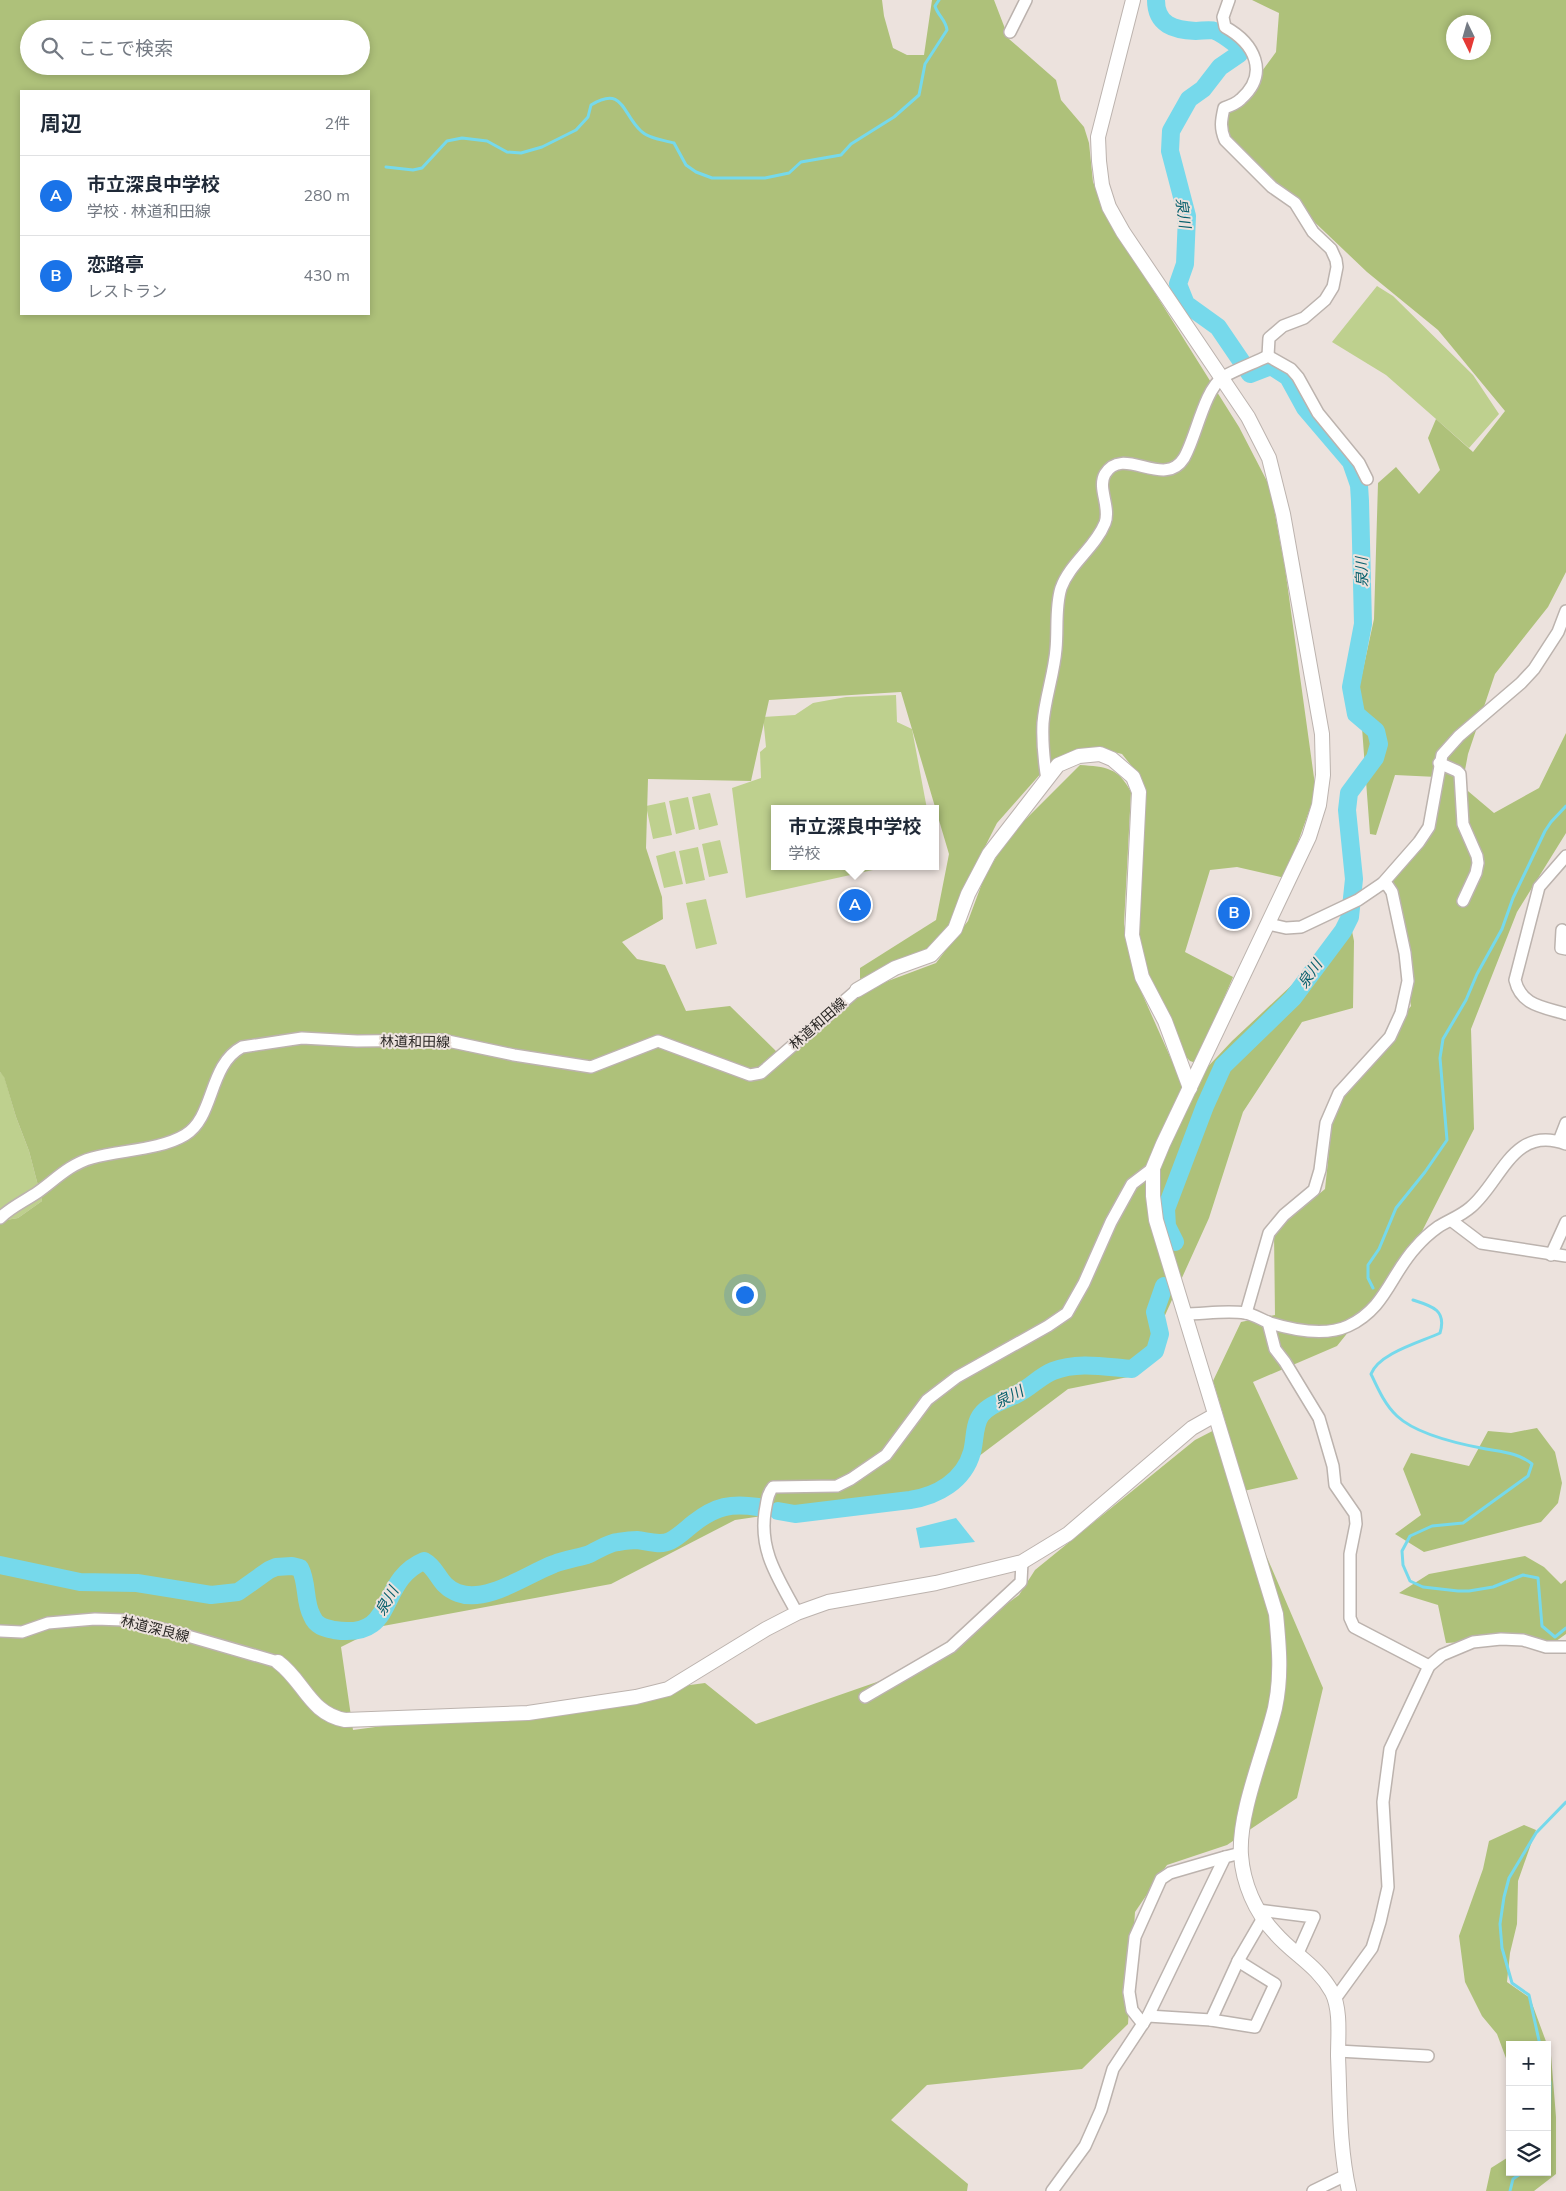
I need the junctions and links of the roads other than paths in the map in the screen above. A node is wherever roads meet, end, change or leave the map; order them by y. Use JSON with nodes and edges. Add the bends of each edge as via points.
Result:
{"nodes":[{"id":1,"x":1026,"y":0,"type":"edge"},
{"id":2,"x":1133,"y":0,"type":"edge"},
{"id":3,"x":1229,"y":0,"type":"edge"},
{"id":4,"x":1010,"y":32,"type":"dead end"},
{"id":5,"x":1268,"y":356,"type":"junction"},
{"id":6,"x":1222,"y":378,"type":"junction"},
{"id":7,"x":1366,"y":478,"type":"dead end"},
{"id":8,"x":1566,"y":611,"type":"edge"},
{"id":9,"x":1439,"y":763,"type":"junction"},
{"id":10,"x":1047,"y":780,"type":"junction"},
{"id":11,"x":1566,"y":856,"type":"edge"},
{"id":12,"x":1383,"y":884,"type":"junction"},
{"id":13,"x":1463,"y":901,"type":"dead end"},
{"id":14,"x":1269,"y":924,"type":"junction"},
{"id":15,"x":1562,"y":930,"type":"dead end"},
{"id":16,"x":1566,"y":949,"type":"edge"},
{"id":17,"x":857,"y":990,"type":"joint"},
{"id":18,"x":1566,"y":1014,"type":"edge"},
{"id":19,"x":1190,"y":1088,"type":"junction"},
{"id":20,"x":1566,"y":1123,"type":"edge"},
{"id":21,"x":1563,"y":1142,"type":"edge"},
{"id":22,"x":1153,"y":1168,"type":"junction"},
{"id":23,"x":0,"y":1218,"type":"edge"},
{"id":24,"x":1452,"y":1221,"type":"junction"},
{"id":25,"x":1566,"y":1222,"type":"edge"},
{"id":26,"x":1551,"y":1255,"type":"junction"},
{"id":27,"x":1566,"y":1256,"type":"edge"},
{"id":28,"x":1246,"y":1313,"type":"junction"},
{"id":29,"x":1184,"y":1314,"type":"junction"},
{"id":30,"x":1268,"y":1322,"type":"junction"},
{"id":31,"x":1216,"y":1415,"type":"junction"},
{"id":32,"x":1022,"y":1562,"type":"junction"},
{"id":33,"x":797,"y":1613,"type":"junction"},
{"id":34,"x":0,"y":1631,"type":"edge"},
{"id":35,"x":1566,"y":1647,"type":"edge"},
{"id":36,"x":278,"y":1662,"type":"joint"},
{"id":37,"x":1429,"y":1666,"type":"junction"},
{"id":38,"x":865,"y":1697,"type":"dead end"},
{"id":39,"x":1241,"y":1854,"type":"junction"},
{"id":40,"x":1225,"y":1857,"type":"junction"},
{"id":41,"x":1260,"y":1914,"type":"junction"},
{"id":42,"x":1298,"y":1953,"type":"junction"},
{"id":43,"x":1238,"y":1961,"type":"junction"},
{"id":44,"x":1335,"y":1999,"type":"junction"},
{"id":45,"x":1146,"y":2020,"type":"junction"},
{"id":46,"x":1210,"y":2020,"type":"junction"},
{"id":47,"x":1338,"y":2052,"type":"junction"},
{"id":48,"x":1428,"y":2056,"type":"dead end"},
{"id":49,"x":1346,"y":2175,"type":"junction"},
{"id":50,"x":1052,"y":2191,"type":"edge"},
{"id":51,"x":1313,"y":2191,"type":"edge"},
{"id":52,"x":1349,"y":2191,"type":"edge"}],
"edges":[{"from":1,"to":4,"type":"street"},
{"from":2,"to":6,"type":"street","via":[[1098,137],[1102,185],[1109,207],[1123,232]]},
{"from":3,"to":5,"type":"street","via":[[1225,27],[1247,43],[1255,56],[1257,70],[1254,82],[1241,99],[1224,108],[1221,132],[1225,140],[1272,187],[1294,203],[1313,232],[1331,248],[1337,267],[1333,287],[1325,300],[1304,318],[1283,326],[1269,338]]},
{"from":5,"to":6,"type":"street"},
{"from":5,"to":7,"type":"street","via":[[1291,369],[1298,377],[1318,412],[1359,462]]},
{"from":6,"to":10,"type":"street","via":[[1206,401],[1183,459],[1170,470],[1159,472],[1127,464],[1114,466],[1106,474],[1103,485],[1106,521],[1073,567],[1058,600],[1056,650],[1043,722]]},
{"from":6,"to":14,"type":"street","via":[[1260,437],[1276,480],[1322,734],[1323,775],[1319,805],[1309,837]]},
{"from":8,"to":9,"type":"street","via":[[1558,632],[1534,669],[1449,746]]},
{"from":9,"to":12,"type":"street","via":[[1429,827]]},
{"from":9,"to":13,"type":"street","via":[[1460,774],[1463,824],[1477,856],[1476,873]]},
{"from":10,"to":17,"type":"street","via":[[989,854],[968,894],[955,929],[931,955],[895,968]]},
{"from":10,"to":19,"type":"street","via":[[1058,766],[1079,756],[1100,754],[1112,759],[1133,777],[1139,792],[1132,935],[1142,977],[1165,1021]]},
{"from":11,"to":18,"type":"street","via":[[1539,886],[1515,980],[1517,991],[1526,1001]]},
{"from":12,"to":14,"type":"street","via":[[1341,909],[1301,927]]},
{"from":12,"to":28,"type":"street","via":[[1392,892],[1405,953],[1408,981],[1401,1013],[1390,1037],[1338,1093],[1326,1123],[1314,1190],[1284,1215],[1269,1233]]},
{"from":14,"to":19,"type":"street"},
{"from":15,"to":16,"type":"street","via":[[1561,948]]},
{"from":17,"to":23,"type":"street","name":"林道和田線","via":[[761,1073],[750,1075],[658,1041],[591,1067],[443,1040],[302,1038],[242,1047],[233,1052],[222,1067],[202,1114],[185,1135],[151,1147],[77,1163]]},
{"from":19,"to":22,"type":"street"},
{"from":20,"to":21,"type":"street"},
{"from":21,"to":24,"type":"street","via":[[1538,1141],[1516,1152],[1504,1163],[1481,1197]]},
{"from":22,"to":29,"type":"street","via":[[1156,1220]]},
{"from":22,"to":33,"type":"street","via":[[1132,1184],[1067,1313],[957,1377],[927,1400],[886,1455],[850,1479],[837,1486],[773,1487],[768,1492],[763,1535],[768,1559]]},
{"from":24,"to":26,"type":"street","via":[[1481,1243]]},
{"from":24,"to":30,"type":"street","via":[[1438,1227],[1415,1248],[1371,1312],[1346,1327],[1313,1332]]},
{"from":25,"to":26,"type":"street"},
{"from":26,"to":27,"type":"street"},
{"from":28,"to":29,"type":"street"},
{"from":28,"to":30,"type":"street"},
{"from":29,"to":31,"type":"street"},
{"from":30,"to":37,"type":"street","via":[[1275,1349],[1319,1418],[1336,1485],[1355,1514],[1350,1554],[1350,1618],[1354,1627]]},
{"from":31,"to":32,"type":"street","via":[[1192,1428],[1068,1534]]},
{"from":31,"to":39,"type":"street","via":[[1276,1614],[1279,1649],[1275,1706],[1246,1813]]},
{"from":32,"to":33,"type":"street","via":[[936,1584],[828,1602]]},
{"from":32,"to":38,"type":"street","via":[[1021,1582],[951,1647]]},
{"from":33,"to":36,"type":"street","via":[[668,1689],[636,1698],[528,1713],[358,1720],[334,1718],[313,1704],[289,1670]]},
{"from":34,"to":36,"type":"street","name":"林道深良線","via":[[22,1632],[48,1623],[95,1618],[124,1620]]},
{"from":35,"to":37,"type":"street","via":[[1546,1647],[1523,1640],[1473,1642],[1442,1655]]},
{"from":37,"to":44,"type":"street","via":[[1390,1750],[1383,1802],[1388,1887],[1380,1922],[1372,1948]]},
{"from":39,"to":40,"type":"street"},
{"from":39,"to":41,"type":"street","via":[[1243,1874]]},
{"from":40,"to":45,"type":"street"},
{"from":40,"to":45,"type":"street","via":[[1170,1873],[1161,1879],[1134,1937],[1132,2010]]},
{"from":41,"to":42,"type":"street","via":[[1275,1934]]},
{"from":41,"to":42,"type":"street","via":[[1314,1918]]},
{"from":41,"to":43,"type":"street"},
{"from":42,"to":44,"type":"street","via":[[1320,1973]]},
{"from":43,"to":46,"type":"street"},
{"from":43,"to":46,"type":"street","via":[[1275,1984],[1256,2027]]},
{"from":44,"to":47,"type":"street"},
{"from":45,"to":46,"type":"street"},
{"from":45,"to":50,"type":"street","via":[[1113,2069],[1101,2110],[1085,2146]]},
{"from":47,"to":48,"type":"street"},
{"from":47,"to":49,"type":"street"},
{"from":49,"to":51,"type":"street"},
{"from":49,"to":52,"type":"street"}]}
